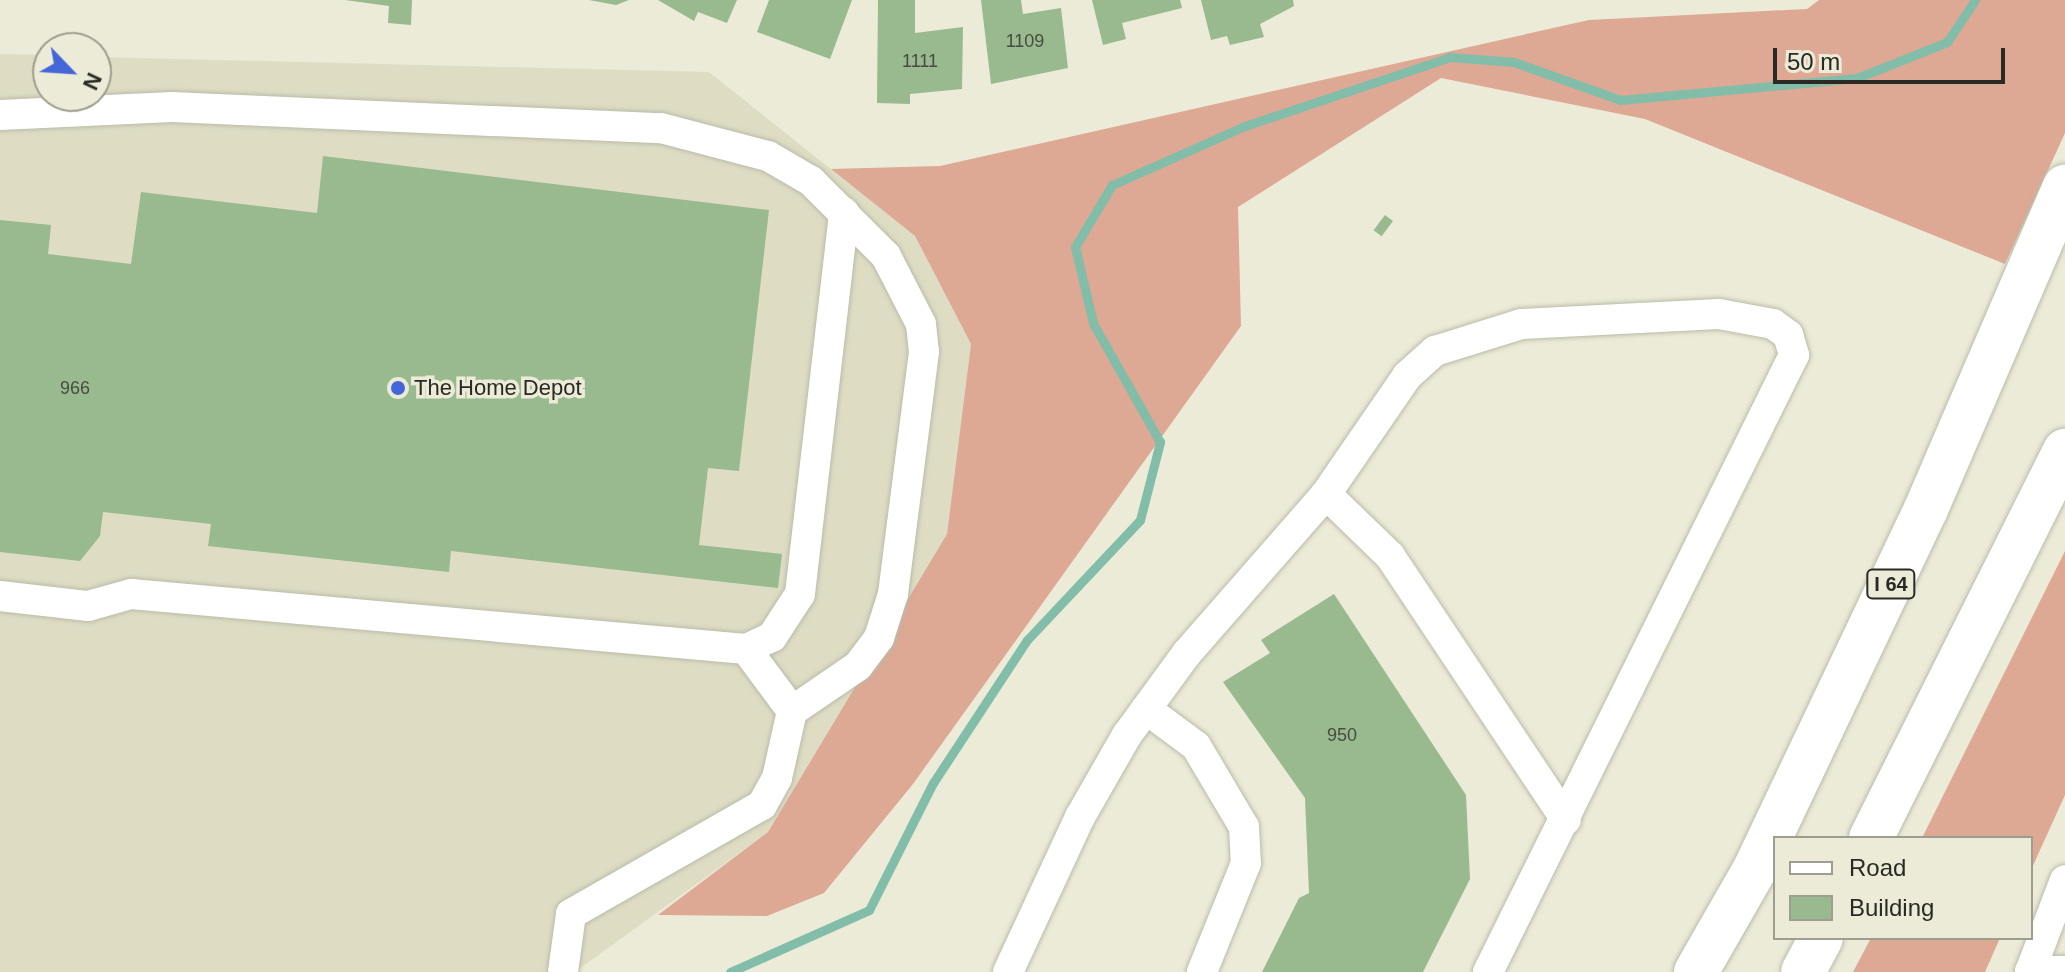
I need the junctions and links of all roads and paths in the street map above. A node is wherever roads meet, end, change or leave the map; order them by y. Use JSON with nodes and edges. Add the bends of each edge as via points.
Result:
{"nodes":[{"id":1,"x":0,"y":115,"type":"edge"},
{"id":2,"x":2065,"y":187,"type":"edge"},
{"id":3,"x":844,"y":213,"type":"junction"},
{"id":4,"x":2065,"y":451,"type":"edge"},
{"id":5,"x":1326,"y":494,"type":"junction"},
{"id":6,"x":0,"y":596,"type":"edge"},
{"id":7,"x":746,"y":649,"type":"junction"},
{"id":8,"x":1146,"y":709,"type":"junction"},
{"id":9,"x":792,"y":711,"type":"junction"},
{"id":10,"x":1566,"y":820,"type":"junction"},
{"id":11,"x":1872,"y":836,"type":"edge"},
{"id":12,"x":2065,"y":880,"type":"edge"},
{"id":13,"x":1820,"y":940,"type":"edge"},
{"id":14,"x":2065,"y":971,"type":"edge"},
{"id":15,"x":563,"y":972,"type":"edge"},
{"id":16,"x":1008,"y":972,"type":"edge"},
{"id":17,"x":1202,"y":972,"type":"edge"},
{"id":18,"x":1488,"y":972,"type":"edge"},
{"id":19,"x":1696,"y":972,"type":"edge"},
{"id":20,"x":1803,"y":972,"type":"edge"},
{"id":21,"x":2030,"y":972,"type":"edge"}],
"edges":[{"from":1,"to":3,"type":"street","via":[[172,107],[661,128],[768,156]]},
{"from":2,"to":19,"type":"highway","number":"I 64","via":[[1926,509],[1755,869]]},
{"from":3,"to":7,"type":"street","via":[[800,594],[772,637]]},
{"from":3,"to":9,"type":"street","via":[[906,286],[924,352],[893,594],[879,638],[858,666]]},
{"from":4,"to":11,"type":"highway"},
{"from":5,"to":8,"type":"street"},
{"from":5,"to":10,"type":"street","via":[[1390,556]]},
{"from":5,"to":10,"type":"street","via":[[1407,376],[1435,351],[1469,335],[1521,324],[1719,314],[1753,316],[1788,335],[1794,355]]},
{"from":6,"to":7,"type":"street","via":[[88,606],[131,594]]},
{"from":7,"to":9,"type":"street"},
{"from":8,"to":16,"type":"street","via":[[1080,817]]},
{"from":8,"to":17,"type":"street","via":[[1196,746],[1244,827],[1246,863]]},
{"from":9,"to":15,"type":"street","via":[[777,778],[762,805],[571,914]]},
{"from":10,"to":18,"type":"street"},
{"from":12,"to":21,"type":"street"},
{"from":13,"to":20,"type":"highway"},
{"from":14,"to":21,"type":"street"}]}
